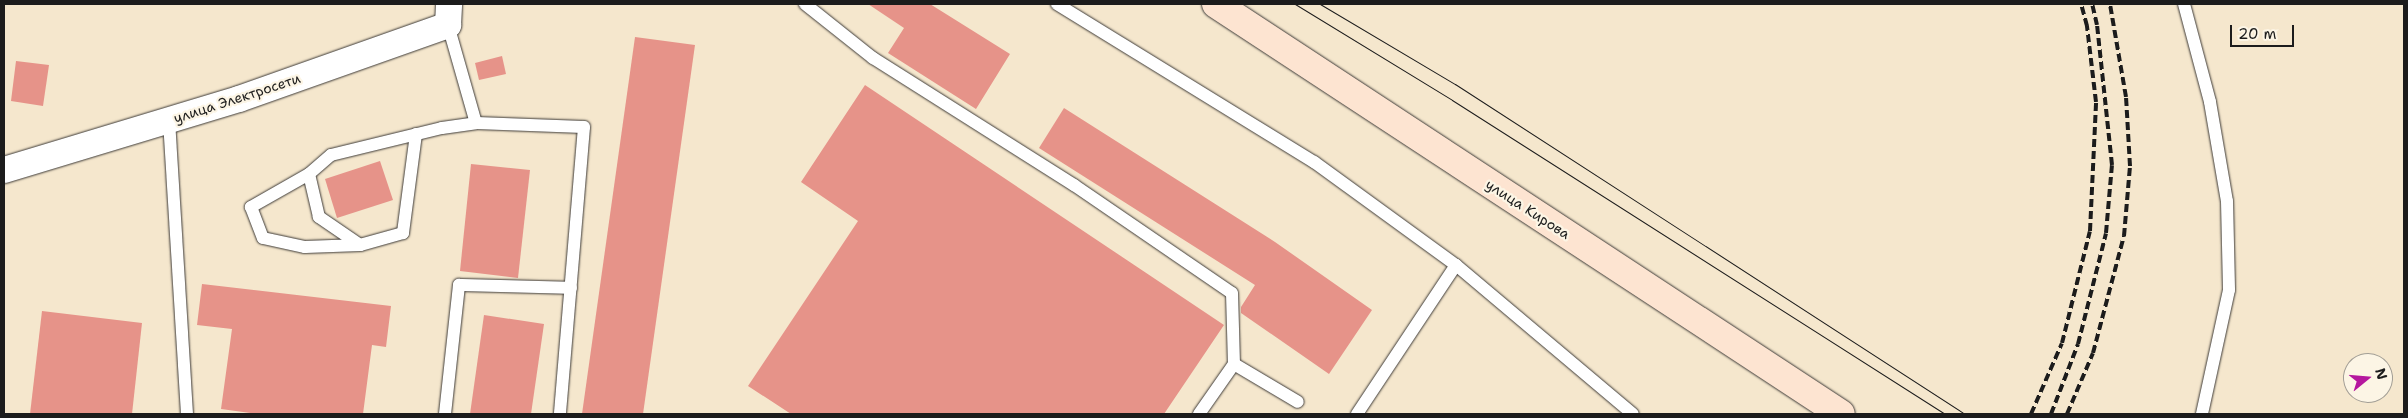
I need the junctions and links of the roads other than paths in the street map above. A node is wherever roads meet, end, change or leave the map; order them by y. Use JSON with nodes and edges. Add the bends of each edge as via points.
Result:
{"nodes":[{"id":1,"x":805,"y":4,"type":"edge"},
{"id":2,"x":1057,"y":4,"type":"edge"},
{"id":3,"x":1216,"y":4,"type":"edge"},
{"id":4,"x":2184,"y":4,"type":"edge"},
{"id":5,"x":448,"y":14,"type":"edge"},
{"id":6,"x":169,"y":120,"type":"junction"},
{"id":7,"x":476,"y":123,"type":"junction"},
{"id":8,"x":416,"y":134,"type":"junction"},
{"id":9,"x":4,"y":170,"type":"edge"},
{"id":10,"x":309,"y":174,"type":"junction"},
{"id":11,"x":360,"y":245,"type":"junction"},
{"id":12,"x":1456,"y":265,"type":"junction"},
{"id":13,"x":571,"y":288,"type":"junction"},
{"id":14,"x":1234,"y":364,"type":"junction"},
{"id":15,"x":1298,"y":402,"type":"dead end"},
{"id":16,"x":187,"y":414,"type":"edge"},
{"id":17,"x":445,"y":414,"type":"edge"},
{"id":18,"x":560,"y":414,"type":"edge"},
{"id":19,"x":1199,"y":414,"type":"edge"},
{"id":20,"x":1357,"y":414,"type":"edge"},
{"id":21,"x":1633,"y":414,"type":"edge"},
{"id":22,"x":1841,"y":414,"type":"edge"},
{"id":23,"x":2202,"y":414,"type":"edge"}],
"edges":[{"from":1,"to":14,"type":"lane","via":[[873,58],[1074,186],[1232,293]]},
{"from":2,"to":12,"type":"lane","via":[[1314,162]]},
{"from":3,"to":22,"type":"main road","name":"улица Кирова"},
{"from":4,"to":23,"type":"lane","via":[[2210,102],[2227,201],[2229,290]]},
{"from":5,"to":6,"type":"street","name":"улица Электросети"},
{"from":5,"to":7,"type":"lane"},
{"from":6,"to":9,"type":"street","name":"улица Электросети"},
{"from":6,"to":16,"type":"lane"},
{"from":7,"to":8,"type":"lane"},
{"from":7,"to":13,"type":"lane","via":[[584,127]]},
{"from":8,"to":10,"type":"lane","via":[[331,155]]},
{"from":8,"to":11,"type":"lane","via":[[404,233]]},
{"from":10,"to":11,"type":"lane","via":[[319,217]]},
{"from":10,"to":11,"type":"lane","via":[[252,207],[263,238],[304,247]]},
{"from":12,"to":20,"type":"lane"},
{"from":12,"to":21,"type":"lane"},
{"from":13,"to":17,"type":"lane","via":[[459,285]]},
{"from":13,"to":18,"type":"lane"},
{"from":14,"to":15,"type":"lane"},
{"from":14,"to":19,"type":"lane"}]}
